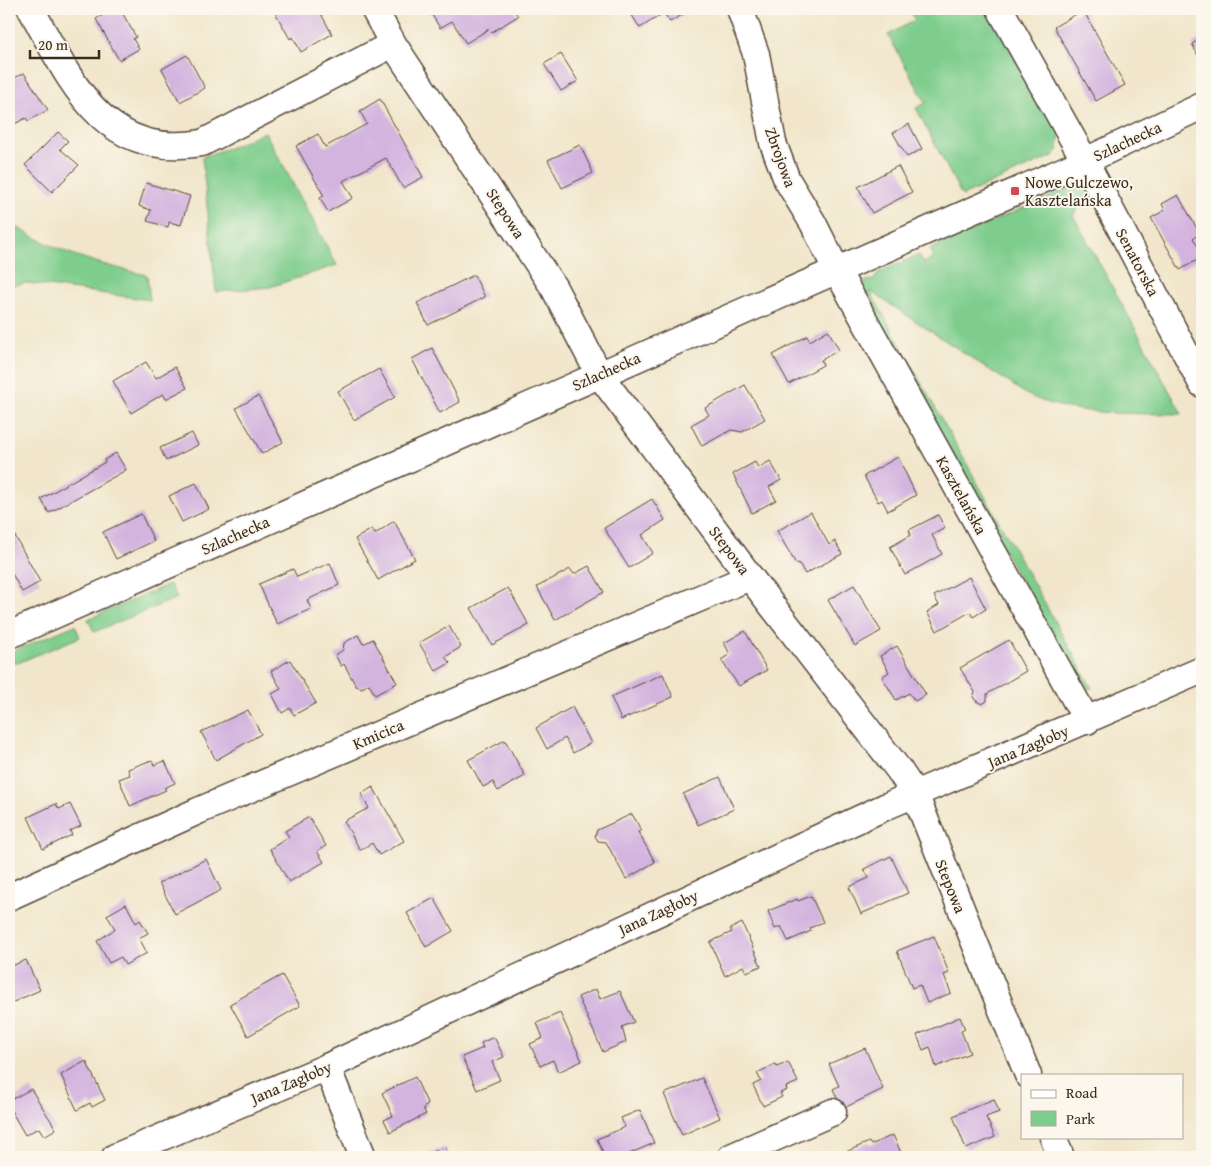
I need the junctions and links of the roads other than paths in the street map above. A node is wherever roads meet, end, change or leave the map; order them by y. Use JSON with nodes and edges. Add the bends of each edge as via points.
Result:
{"nodes":[{"id":1,"x":31,"y":9,"type":"edge"},
{"id":2,"x":374,"y":9,"type":"edge"},
{"id":3,"x":740,"y":9,"type":"edge"},
{"id":4,"x":1000,"y":9,"type":"edge"},
{"id":5,"x":393,"y":44,"type":"junction"},
{"id":6,"x":1202,"y":106,"type":"edge"},
{"id":7,"x":1085,"y":161,"type":"junction"},
{"id":8,"x":836,"y":269,"type":"junction"},
{"id":9,"x":599,"y":374,"type":"junction"},
{"id":10,"x":1202,"y":384,"type":"edge"},
{"id":11,"x":750,"y":577,"type":"junction"},
{"id":12,"x":9,"y":635,"type":"edge"},
{"id":13,"x":1202,"y":670,"type":"edge"},
{"id":14,"x":1087,"y":721,"type":"junction"},
{"id":15,"x":915,"y":794,"type":"junction"},
{"id":16,"x":9,"y":897,"type":"edge"},
{"id":17,"x":327,"y":1067,"type":"junction"},
{"id":18,"x":1028,"y":1074,"type":"edge"},
{"id":19,"x":833,"y":1112,"type":"dead end"},
{"id":20,"x":1053,"y":1138,"type":"edge"},
{"id":21,"x":115,"y":1157,"type":"edge"},
{"id":22,"x":363,"y":1157,"type":"edge"},
{"id":23,"x":731,"y":1157,"type":"edge"},
{"id":24,"x":1061,"y":1157,"type":"edge"}],
"edges":[{"from":1,"to":5,"type":"street","via":[[76,88],[102,118],[121,132],[178,148],[202,143]]},
{"from":2,"to":5,"type":"street","name":"Stepowa"},
{"from":3,"to":8,"type":"street","name":"Zbrojowa","via":[[748,24],[756,54],[772,143],[787,180]]},
{"from":4,"to":7,"type":"street","name":"Senatorska"},
{"from":5,"to":9,"type":"street","name":"Stepowa","via":[[554,288]]},
{"from":6,"to":7,"type":"street","name":"Szlachecka"},
{"from":7,"to":8,"type":"street","name":"Szlachecka"},
{"from":7,"to":10,"type":"street","name":"Senatorska"},
{"from":8,"to":9,"type":"street","name":"Szlachecka"},
{"from":8,"to":14,"type":"street","name":"Kasztelańska"},
{"from":9,"to":11,"type":"street","name":"Stepowa"},
{"from":9,"to":12,"type":"street","name":"Szlachecka"},
{"from":11,"to":15,"type":"street","name":"Stepowa"},
{"from":11,"to":16,"type":"street","name":"Kmicica","via":[[198,811]]},
{"from":13,"to":14,"type":"street","name":"Jana Zagłoby"},
{"from":14,"to":15,"type":"street","name":"Jana Zagłoby"},
{"from":15,"to":17,"type":"street","name":"Jana Zagłoby"},
{"from":15,"to":18,"type":"street","name":"Stepowa"},
{"from":17,"to":21,"type":"street","name":"Jana Zagłoby"},
{"from":17,"to":22,"type":"street"},
{"from":19,"to":23,"type":"street"},
{"from":20,"to":24,"type":"street"}]}
